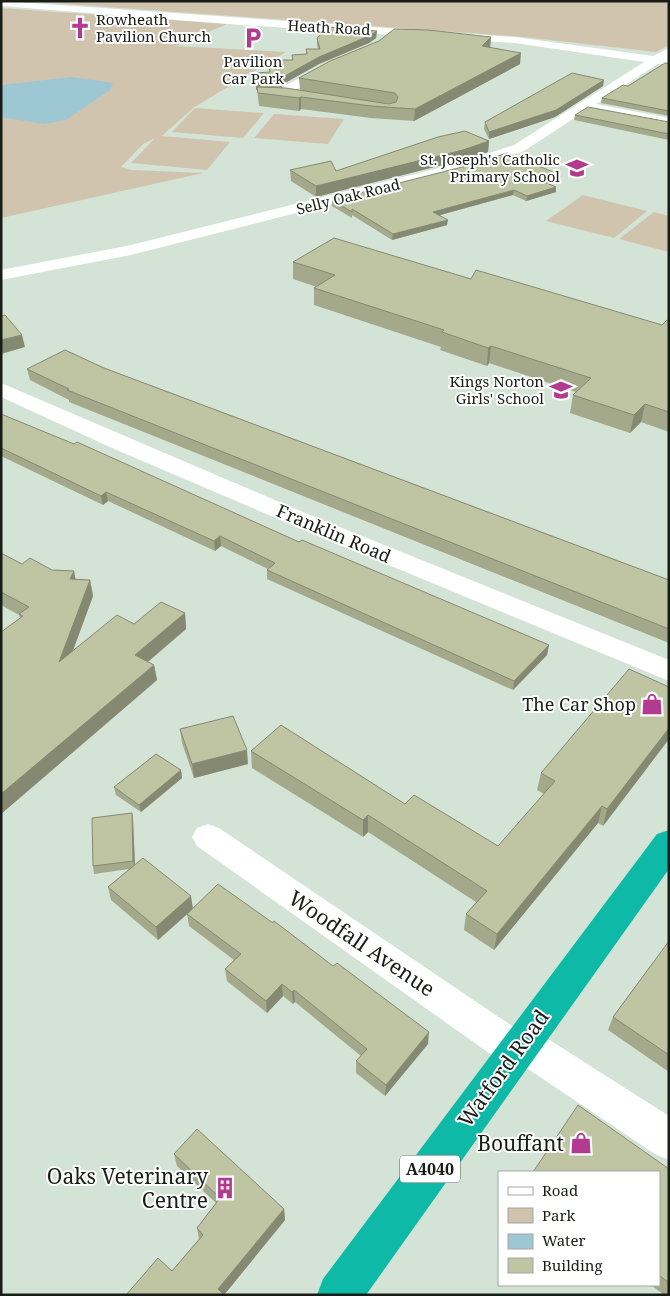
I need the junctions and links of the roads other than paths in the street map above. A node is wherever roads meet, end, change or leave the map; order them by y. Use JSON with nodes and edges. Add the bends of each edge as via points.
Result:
{"nodes":[{"id":1,"x":1,"y":4,"type":"edge"},
{"id":2,"x":394,"y":31,"type":"junction"},
{"id":3,"x":378,"y":44,"type":"edge"},
{"id":4,"x":664,"y":58,"type":"edge"},
{"id":5,"x":345,"y":60,"type":"edge"},
{"id":6,"x":269,"y":94,"type":"edge"},
{"id":7,"x":286,"y":94,"type":"junction"},
{"id":8,"x":334,"y":101,"type":"edge"},
{"id":9,"x":583,"y":105,"type":"junction"},
{"id":10,"x":669,"y":122,"type":"edge"},
{"id":11,"x":1,"y":275,"type":"edge"},
{"id":12,"x":1,"y":389,"type":"edge"},
{"id":13,"x":669,"y":671,"type":"edge"},
{"id":14,"x":208,"y":837,"type":"dead end"},
{"id":15,"x":669,"y":843,"type":"edge"},
{"id":16,"x":519,"y":1046,"type":"junction"},
{"id":17,"x":669,"y":1140,"type":"edge"},
{"id":18,"x":339,"y":1295,"type":"edge"}],
"edges":[{"from":1,"to":2,"type":"street","name":"Heath Road"},
{"from":2,"to":3,"type":"street"},
{"from":2,"to":4,"type":"street","name":"Heath Road","via":[[515,40]]},
{"from":4,"to":9,"type":"street","name":"Selly Oak Road"},
{"from":5,"to":7,"type":"street","via":[[328,66]]},
{"from":6,"to":7,"type":"street"},
{"from":7,"to":8,"type":"street"},
{"from":9,"to":10,"type":"street"},
{"from":9,"to":11,"type":"street","name":"Selly Oak Road","via":[[518,148],[468,165],[132,250]]},
{"from":12,"to":13,"type":"street","name":"Franklin Road","via":[[301,520]]},
{"from":14,"to":16,"type":"street","name":"Woodfall Avenue"},
{"from":15,"to":16,"type":"highway","name":"Watford Road","number":"A4040"},
{"from":16,"to":17,"type":"street","name":"Woodfall Avenue"},
{"from":16,"to":18,"type":"highway","name":"Watford Road","number":"A4040"}]}
